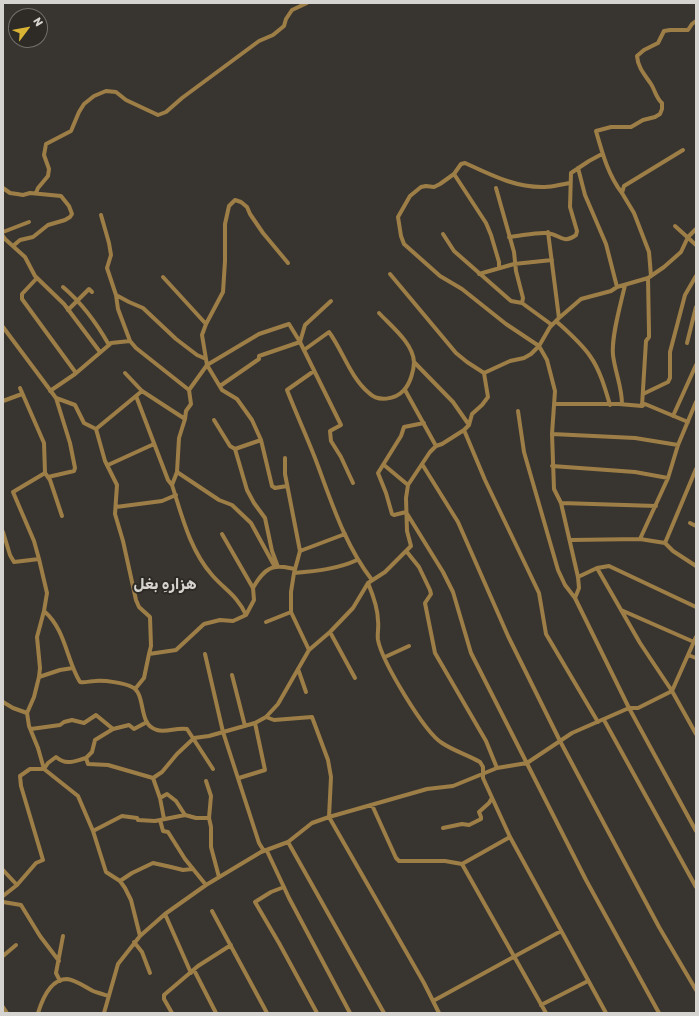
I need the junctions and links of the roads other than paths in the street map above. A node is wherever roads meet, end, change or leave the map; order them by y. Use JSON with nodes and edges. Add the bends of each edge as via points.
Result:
{"nodes":[{"id":1,"x":307,"y":3,"type":"edge"},
{"id":2,"x":696,"y":21,"type":"edge"},
{"id":3,"x":683,"y":150,"type":"dead end"},
{"id":4,"x":602,"y":154,"type":"junction"},
{"id":5,"x":578,"y":168,"type":"junction"},
{"id":6,"x":454,"y":174,"type":"junction"},
{"id":7,"x":570,"y":183,"type":"junction"},
{"id":8,"x":3,"y":188,"type":"edge"},
{"id":9,"x":496,"y":188,"type":"dead end"},
{"id":10,"x":36,"y":193,"type":"junction"},
{"id":11,"x":622,"y":193,"type":"junction"},
{"id":12,"x":101,"y":215,"type":"dead end"},
{"id":13,"x":29,"y":222,"type":"dead end"},
{"id":14,"x":675,"y":226,"type":"dead end"},
{"id":15,"x":696,"y":229,"type":"edge"},
{"id":16,"x":3,"y":232,"type":"edge"},
{"id":17,"x":548,"y":232,"type":"junction"},
{"id":18,"x":443,"y":234,"type":"dead end"},
{"id":19,"x":3,"y":236,"type":"edge"},
{"id":20,"x":509,"y":237,"type":"junction"},
{"id":21,"x":688,"y":237,"type":"junction"},
{"id":22,"x":696,"y":245,"type":"edge"},
{"id":23,"x":13,"y":246,"type":"junction"},
{"id":24,"x":552,"y":260,"type":"junction"},
{"id":25,"x":288,"y":263,"type":"dead end"},
{"id":26,"x":514,"y":264,"type":"junction"},
{"id":27,"x":499,"y":268,"type":"junction"},
{"id":28,"x":390,"y":274,"type":"dead end"},
{"id":29,"x":479,"y":274,"type":"junction"},
{"id":30,"x":696,"y":276,"type":"edge"},
{"id":31,"x":163,"y":277,"type":"dead end"},
{"id":32,"x":649,"y":277,"type":"junction"},
{"id":33,"x":37,"y":278,"type":"junction"},
{"id":34,"x":625,"y":285,"type":"junction"},
{"id":35,"x":63,"y":287,"type":"dead end"},
{"id":36,"x":617,"y":287,"type":"junction"},
{"id":37,"x":92,"y":292,"type":"dead end"},
{"id":38,"x":116,"y":294,"type":"junction"},
{"id":39,"x":78,"y":300,"type":"junction"},
{"id":40,"x":331,"y":301,"type":"dead end"},
{"id":41,"x":522,"y":303,"type":"junction"},
{"id":42,"x":696,"y":307,"type":"edge"},
{"id":43,"x":68,"y":310,"type":"junction"},
{"id":44,"x":379,"y":313,"type":"dead end"},
{"id":45,"x":557,"y":319,"type":"junction"},
{"id":46,"x":206,"y":324,"type":"junction"},
{"id":47,"x":552,"y":325,"type":"junction"},
{"id":48,"x":3,"y":327,"type":"edge"},
{"id":49,"x":130,"y":341,"type":"junction"},
{"id":50,"x":300,"y":342,"type":"junction"},
{"id":51,"x":687,"y":343,"type":"dead end"},
{"id":52,"x":109,"y":345,"type":"junction"},
{"id":53,"x":539,"y":346,"type":"junction"},
{"id":54,"x":304,"y":350,"type":"junction"},
{"id":55,"x":100,"y":352,"type":"junction"},
{"id":56,"x":206,"y":359,"type":"junction"},
{"id":57,"x":414,"y":362,"type":"junction"},
{"id":58,"x":207,"y":365,"type":"junction"},
{"id":59,"x":696,"y":365,"type":"edge"},
{"id":60,"x":314,"y":371,"type":"junction"},
{"id":61,"x":76,"y":373,"type":"junction"},
{"id":62,"x":484,"y":373,"type":"junction"},
{"id":63,"x":125,"y":374,"type":"dead end"},
{"id":64,"x":220,"y":386,"type":"junction"},
{"id":65,"x":20,"y":388,"type":"dead end"},
{"id":66,"x":188,"y":390,"type":"junction"},
{"id":67,"x":405,"y":390,"type":"junction"},
{"id":68,"x":50,"y":391,"type":"junction"},
{"id":69,"x":142,"y":391,"type":"junction"},
{"id":70,"x":22,"y":394,"type":"junction"},
{"id":71,"x":643,"y":394,"type":"junction"},
{"id":72,"x":136,"y":396,"type":"junction"},
{"id":73,"x":56,"y":398,"type":"junction"},
{"id":74,"x":3,"y":401,"type":"edge"},
{"id":75,"x":696,"y":402,"type":"edge"},
{"id":76,"x":554,"y":404,"type":"junction"},
{"id":77,"x":622,"y":404,"type":"junction"},
{"id":78,"x":610,"y":405,"type":"junction"},
{"id":79,"x":642,"y":406,"type":"junction"},
{"id":80,"x":518,"y":411,"type":"dead end"},
{"id":81,"x":673,"y":416,"type":"junction"},
{"id":82,"x":185,"y":419,"type":"junction"},
{"id":83,"x":214,"y":420,"type":"dead end"},
{"id":84,"x":688,"y":422,"type":"junction"},
{"id":85,"x":424,"y":423,"type":"junction"},
{"id":86,"x":469,"y":425,"type":"junction"},
{"id":87,"x":96,"y":429,"type":"junction"},
{"id":88,"x":464,"y":430,"type":"junction"},
{"id":89,"x":552,"y":434,"type":"junction"},
{"id":90,"x":261,"y":440,"type":"junction"},
{"id":91,"x":154,"y":444,"type":"junction"},
{"id":92,"x":678,"y":445,"type":"junction"},
{"id":93,"x":436,"y":446,"type":"junction"},
{"id":94,"x":235,"y":449,"type":"junction"},
{"id":95,"x":285,"y":458,"type":"dead end"},
{"id":96,"x":422,"y":464,"type":"junction"},
{"id":97,"x":108,"y":465,"type":"junction"},
{"id":98,"x":384,"y":465,"type":"junction"},
{"id":99,"x":552,"y":466,"type":"junction"},
{"id":100,"x":696,"y":469,"type":"edge"},
{"id":101,"x":177,"y":472,"type":"junction"},
{"id":102,"x":45,"y":473,"type":"junction"},
{"id":103,"x":48,"y":477,"type":"junction"},
{"id":104,"x":668,"y":478,"type":"junction"},
{"id":105,"x":352,"y":483,"type":"dead end"},
{"id":106,"x":408,"y":484,"type":"junction"},
{"id":107,"x":172,"y":485,"type":"junction"},
{"id":108,"x":287,"y":486,"type":"junction"},
{"id":109,"x":176,"y":495,"type":"junction"},
{"id":110,"x":561,"y":503,"type":"junction"},
{"id":111,"x":656,"y":506,"type":"junction"},
{"id":112,"x":116,"y":507,"type":"junction"},
{"id":113,"x":406,"y":512,"type":"junction"},
{"id":114,"x":62,"y":516,"type":"dead end"},
{"id":115,"x":690,"y":523,"type":"dead end"},
{"id":116,"x":696,"y":526,"type":"edge"},
{"id":117,"x":3,"y":532,"type":"edge"},
{"id":118,"x":222,"y":534,"type":"dead end"},
{"id":119,"x":345,"y":534,"type":"junction"},
{"id":120,"x":640,"y":539,"type":"junction"},
{"id":121,"x":570,"y":540,"type":"junction"},
{"id":122,"x":665,"y":543,"type":"junction"},
{"id":123,"x":300,"y":551,"type":"junction"},
{"id":124,"x":407,"y":552,"type":"junction"},
{"id":125,"x":39,"y":559,"type":"junction"},
{"id":126,"x":358,"y":560,"type":"junction"},
{"id":127,"x":696,"y":566,"type":"edge"},
{"id":128,"x":276,"y":567,"type":"junction"},
{"id":129,"x":597,"y":568,"type":"junction"},
{"id":130,"x":295,"y":571,"type":"junction"},
{"id":131,"x":578,"y":577,"type":"junction"},
{"id":132,"x":370,"y":581,"type":"junction"},
{"id":133,"x":253,"y":588,"type":"junction"},
{"id":134,"x":574,"y":598,"type":"junction"},
{"id":135,"x":696,"y":607,"type":"edge"},
{"id":136,"x":621,"y":610,"type":"junction"},
{"id":137,"x":44,"y":611,"type":"junction"},
{"id":138,"x":291,"y":612,"type":"junction"},
{"id":139,"x":246,"y":615,"type":"junction"},
{"id":140,"x":266,"y":622,"type":"dead end"},
{"id":141,"x":330,"y":632,"type":"junction"},
{"id":142,"x":695,"y":640,"type":"edge"},
{"id":143,"x":409,"y":646,"type":"dead end"},
{"id":144,"x":309,"y":650,"type":"junction"},
{"id":145,"x":149,"y":654,"type":"junction"},
{"id":146,"x":205,"y":654,"type":"dead end"},
{"id":147,"x":688,"y":655,"type":"junction"},
{"id":148,"x":385,"y":657,"type":"junction"},
{"id":149,"x":696,"y":658,"type":"edge"},
{"id":150,"x":73,"y":668,"type":"junction"},
{"id":151,"x":298,"y":669,"type":"junction"},
{"id":152,"x":232,"y":675,"type":"dead end"},
{"id":153,"x":39,"y":677,"type":"junction"},
{"id":154,"x":355,"y":678,"type":"dead end"},
{"id":155,"x":135,"y":689,"type":"junction"},
{"id":156,"x":672,"y":691,"type":"junction"},
{"id":157,"x":306,"y":692,"type":"dead end"},
{"id":158,"x":3,"y":702,"type":"edge"},
{"id":159,"x":629,"y":708,"type":"junction"},
{"id":160,"x":27,"y":713,"type":"junction"},
{"id":161,"x":266,"y":717,"type":"junction"},
{"id":162,"x":604,"y":720,"type":"junction"},
{"id":163,"x":147,"y":722,"type":"junction"},
{"id":164,"x":598,"y":722,"type":"junction"},
{"id":165,"x":255,"y":723,"type":"junction"},
{"id":166,"x":245,"y":726,"type":"junction"},
{"id":167,"x":31,"y":729,"type":"junction"},
{"id":168,"x":113,"y":730,"type":"junction"},
{"id":169,"x":223,"y":732,"type":"junction"},
{"id":170,"x":696,"y":734,"type":"edge"},
{"id":171,"x":194,"y":738,"type":"junction"},
{"id":172,"x":560,"y":740,"type":"junction"},
{"id":173,"x":86,"y":758,"type":"junction"},
{"id":174,"x":527,"y":763,"type":"junction"},
{"id":175,"x":497,"y":768,"type":"junction"},
{"id":176,"x":44,"y":769,"type":"junction"},
{"id":177,"x":213,"y":770,"type":"dead end"},
{"id":178,"x":483,"y":773,"type":"junction"},
{"id":179,"x":153,"y":778,"type":"junction"},
{"id":180,"x":239,"y":778,"type":"junction"},
{"id":181,"x":206,"y":780,"type":"dead end"},
{"id":182,"x":160,"y":798,"type":"junction"},
{"id":183,"x":492,"y":798,"type":"junction"},
{"id":184,"x":372,"y":805,"type":"junction"},
{"id":185,"x":186,"y":815,"type":"junction"},
{"id":186,"x":329,"y":817,"type":"junction"},
{"id":187,"x":208,"y":818,"type":"junction"},
{"id":188,"x":162,"y":820,"type":"junction"},
{"id":189,"x":443,"y":828,"type":"dead end"},
{"id":190,"x":696,"y":831,"type":"edge"},
{"id":191,"x":93,"y":832,"type":"junction"},
{"id":192,"x":510,"y":837,"type":"junction"},
{"id":193,"x":288,"y":842,"type":"junction"},
{"id":194,"x":266,"y":851,"type":"junction"},
{"id":195,"x":462,"y":864,"type":"junction"},
{"id":196,"x":192,"y":869,"type":"junction"},
{"id":197,"x":3,"y":870,"type":"edge"},
{"id":198,"x":219,"y":877,"type":"junction"},
{"id":199,"x":120,"y":882,"type":"junction"},
{"id":200,"x":206,"y":884,"type":"junction"},
{"id":201,"x":17,"y":885,"type":"junction"},
{"id":202,"x":284,"y":887,"type":"junction"},
{"id":203,"x":696,"y":887,"type":"edge"},
{"id":204,"x":3,"y":896,"type":"edge"},
{"id":205,"x":3,"y":902,"type":"edge"},
{"id":206,"x":212,"y":911,"type":"dead end"},
{"id":207,"x":165,"y":914,"type":"junction"},
{"id":208,"x":561,"y":931,"type":"junction"},
{"id":209,"x":63,"y":936,"type":"dead end"},
{"id":210,"x":140,"y":936,"type":"junction"},
{"id":211,"x":134,"y":942,"type":"junction"},
{"id":212,"x":16,"y":944,"type":"dead end"},
{"id":213,"x":231,"y":945,"type":"junction"},
{"id":214,"x":3,"y":956,"type":"edge"},
{"id":215,"x":514,"y":957,"type":"junction"},
{"id":216,"x":59,"y":961,"type":"junction"},
{"id":217,"x":192,"y":972,"type":"junction"},
{"id":218,"x":150,"y":973,"type":"dead end"},
{"id":219,"x":60,"y":981,"type":"junction"},
{"id":220,"x":588,"y":981,"type":"junction"},
{"id":221,"x":696,"y":990,"type":"edge"},
{"id":222,"x":108,"y":996,"type":"junction"},
{"id":223,"x":433,"y":1001,"type":"junction"},
{"id":224,"x":542,"y":1005,"type":"junction"},
{"id":225,"x":3,"y":1007,"type":"edge"},
{"id":226,"x":7,"y":1013,"type":"edge"},
{"id":227,"x":38,"y":1013,"type":"edge"},
{"id":228,"x":104,"y":1013,"type":"edge"},
{"id":229,"x":172,"y":1013,"type":"edge"},
{"id":230,"x":216,"y":1013,"type":"edge"},
{"id":231,"x":267,"y":1013,"type":"edge"},
{"id":232,"x":317,"y":1013,"type":"edge"},
{"id":233,"x":350,"y":1013,"type":"edge"},
{"id":234,"x":384,"y":1013,"type":"edge"},
{"id":235,"x":439,"y":1013,"type":"edge"},
{"id":236,"x":546,"y":1013,"type":"edge"},
{"id":237,"x":606,"y":1013,"type":"edge"},
{"id":238,"x":659,"y":1013,"type":"edge"}],
"edges":[{"from":1,"to":10,"type":"street","via":[[292,10],[284,26],[273,35],[258,41],[158,115],[126,100],[116,92],[106,91],[94,96],[84,104],[71,131],[46,144],[44,155],[49,169],[48,176]]},
{"from":2,"to":4,"type":"street","via":[[688,30],[664,31],[658,43],[637,56],[640,69],[662,103],[662,109],[655,117],[630,127],[596,131]]},
{"from":3,"to":11,"type":"street","via":[[624,186]]},
{"from":4,"to":5,"type":"street"},
{"from":4,"to":11,"type":"street"},
{"from":5,"to":7,"type":"street","via":[[571,174]]},
{"from":5,"to":36,"type":"street","via":[[585,195],[606,244]]},
{"from":6,"to":7,"type":"street","via":[[461,164],[465,163],[500,179],[525,186],[546,187]]},
{"from":6,"to":27,"type":"street","via":[[486,223]]},
{"from":6,"to":53,"type":"street","via":[[434,187],[421,187],[410,196],[398,217],[404,244],[440,276],[462,289]]},
{"from":7,"to":17,"type":"street","via":[[570,207],[576,235],[563,240]]},
{"from":8,"to":10,"type":"street","via":[[10,193],[23,195]]},
{"from":9,"to":20,"type":"street"},
{"from":10,"to":23,"type":"street","via":[[61,196],[72,214],[65,220],[48,225],[33,238],[20,240]]},
{"from":11,"to":32,"type":"street","via":[[634,214],[649,252]]},
{"from":12,"to":38,"type":"street","via":[[111,255],[107,268]]},
{"from":13,"to":16,"type":"street"},
{"from":14,"to":21,"type":"street"},
{"from":15,"to":21,"type":"street"},
{"from":17,"to":20,"type":"street"},
{"from":17,"to":24,"type":"street"},
{"from":18,"to":29,"type":"street","via":[[454,251]]},
{"from":19,"to":23,"type":"street"},
{"from":20,"to":26,"type":"street","via":[[514,252]]},
{"from":21,"to":22,"type":"street"},
{"from":21,"to":32,"type":"street","via":[[681,252],[664,268]]},
{"from":23,"to":33,"type":"street","via":[[25,257]]},
{"from":24,"to":26,"type":"street"},
{"from":24,"to":45,"type":"street"},
{"from":25,"to":46,"type":"street","via":[[247,207],[235,200],[229,206],[225,224],[223,292]]},
{"from":26,"to":27,"type":"street"},
{"from":26,"to":41,"type":"street"},
{"from":27,"to":29,"type":"street"},
{"from":28,"to":62,"type":"street","via":[[456,353]]},
{"from":29,"to":41,"type":"street","via":[[511,301]]},
{"from":30,"to":71,"type":"street","via":[[685,295],[670,352],[670,378],[668,382]]},
{"from":31,"to":46,"type":"street"},
{"from":32,"to":34,"type":"street"},
{"from":32,"to":71,"type":"street","via":[[649,337],[646,342]]},
{"from":33,"to":43,"type":"street"},
{"from":33,"to":61,"type":"street","via":[[22,294],[22,299]]},
{"from":34,"to":36,"type":"street"},
{"from":34,"to":77,"type":"street","via":[[613,346]]},
{"from":35,"to":39,"type":"street"},
{"from":36,"to":45,"type":"street","via":[[581,299]]},
{"from":37,"to":39,"type":"street","via":[[89,289]]},
{"from":38,"to":49,"type":"street","via":[[118,309]]},
{"from":38,"to":56,"type":"street","via":[[143,308],[176,339]]},
{"from":39,"to":43,"type":"street"},
{"from":39,"to":52,"type":"street","via":[[91,315]]},
{"from":40,"to":50,"type":"street","via":[[305,325]]},
{"from":41,"to":47,"type":"street"},
{"from":42,"to":51,"type":"street"},
{"from":43,"to":55,"type":"street"},
{"from":44,"to":57,"type":"street","via":[[406,341]]},
{"from":45,"to":47,"type":"street"},
{"from":45,"to":78,"type":"street","via":[[591,357],[603,381]]},
{"from":46,"to":56,"type":"street","via":[[202,335]]},
{"from":47,"to":53,"type":"street"},
{"from":48,"to":68,"type":"street"},
{"from":49,"to":52,"type":"street"},
{"from":49,"to":66,"type":"street"},
{"from":50,"to":54,"type":"street"},
{"from":50,"to":58,"type":"street","via":[[289,324],[259,334]]},
{"from":50,"to":64,"type":"street","via":[[259,356],[259,359]]},
{"from":52,"to":55,"type":"street"},
{"from":53,"to":62,"type":"street","via":[[524,358],[510,361]]},
{"from":53,"to":76,"type":"street","via":[[547,360],[552,378]]},
{"from":54,"to":60,"type":"street"},
{"from":54,"to":67,"type":"street","via":[[329,332],[354,375],[369,394],[378,399],[387,399]]},
{"from":55,"to":61,"type":"street"},
{"from":56,"to":58,"type":"street"},
{"from":57,"to":67,"type":"street","via":[[412,376]]},
{"from":57,"to":86,"type":"street","via":[[453,402]]},
{"from":58,"to":64,"type":"street"},
{"from":58,"to":66,"type":"street"},
{"from":59,"to":81,"type":"street"},
{"from":60,"to":105,"type":"street","via":[[341,425],[330,431],[331,441]]},
{"from":60,"to":119,"type":"street","via":[[287,390]]},
{"from":61,"to":68,"type":"street"},
{"from":62,"to":86,"type":"street","via":[[488,397],[472,414]]},
{"from":63,"to":69,"type":"street"},
{"from":64,"to":90,"type":"street","via":[[238,400],[252,420]]},
{"from":65,"to":70,"type":"street"},
{"from":66,"to":82,"type":"street","via":[[191,404],[186,411]]},
{"from":67,"to":85,"type":"street"},
{"from":68,"to":73,"type":"street"},
{"from":69,"to":72,"type":"street"},
{"from":69,"to":82,"type":"street"},
{"from":70,"to":74,"type":"street"},
{"from":70,"to":102,"type":"street","via":[[44,443]]},
{"from":71,"to":79,"type":"street"},
{"from":72,"to":87,"type":"street"},
{"from":72,"to":91,"type":"street"},
{"from":73,"to":87,"type":"street","via":[[75,405],[84,423]]},
{"from":73,"to":103,"type":"street","via":[[75,468],[74,471]]},
{"from":75,"to":84,"type":"street"},
{"from":76,"to":78,"type":"street"},
{"from":76,"to":89,"type":"street"},
{"from":77,"to":78,"type":"street"},
{"from":77,"to":79,"type":"street"},
{"from":79,"to":81,"type":"street","via":[[645,404]]},
{"from":80,"to":134,"type":"street","via":[[524,452],[558,570]]},
{"from":81,"to":84,"type":"street"},
{"from":82,"to":101,"type":"street","via":[[179,438]]},
{"from":83,"to":94,"type":"street","via":[[230,446]]},
{"from":84,"to":92,"type":"street"},
{"from":85,"to":93,"type":"street"},
{"from":85,"to":98,"type":"street","via":[[404,428]]},
{"from":86,"to":88,"type":"street"},
{"from":87,"to":97,"type":"street"},
{"from":88,"to":93,"type":"street"},
{"from":88,"to":164,"type":"street","via":[[539,593],[546,634]]},
{"from":89,"to":92,"type":"street","via":[[635,438]]},
{"from":89,"to":99,"type":"street"},
{"from":90,"to":94,"type":"street"},
{"from":90,"to":108,"type":"street","via":[[272,486]]},
{"from":91,"to":97,"type":"street"},
{"from":91,"to":107,"type":"street"},
{"from":92,"to":104,"type":"street"},
{"from":93,"to":96,"type":"street"},
{"from":94,"to":128,"type":"street","via":[[247,490],[265,518]]},
{"from":95,"to":108,"type":"street"},
{"from":96,"to":106,"type":"street"},
{"from":96,"to":172,"type":"street","via":[[458,522],[508,636]]},
{"from":97,"to":112,"type":"street","via":[[118,486]]},
{"from":98,"to":106,"type":"street"},
{"from":98,"to":113,"type":"street","via":[[378,473],[392,514]]},
{"from":99,"to":104,"type":"street","via":[[635,472]]},
{"from":99,"to":110,"type":"street","via":[[554,489]]},
{"from":100,"to":122,"type":"street"},
{"from":101,"to":107,"type":"street"},
{"from":101,"to":128,"type":"street","via":[[232,506],[251,523]]},
{"from":102,"to":103,"type":"street"},
{"from":102,"to":125,"type":"street","via":[[13,492]]},
{"from":103,"to":114,"type":"street"},
{"from":104,"to":111,"type":"street"},
{"from":106,"to":113,"type":"street"},
{"from":107,"to":109,"type":"street"},
{"from":108,"to":123,"type":"street"},
{"from":109,"to":112,"type":"street","via":[[162,501]]},
{"from":109,"to":139,"type":"street","via":[[198,556],[212,575],[235,597]]},
{"from":110,"to":111,"type":"street"},
{"from":110,"to":121,"type":"street"},
{"from":111,"to":120,"type":"street"},
{"from":112,"to":145,"type":"street","via":[[136,600],[139,607],[150,617]]},
{"from":113,"to":124,"type":"street","via":[[411,546]]},
{"from":113,"to":174,"type":"street","via":[[453,592],[471,654]]},
{"from":115,"to":116,"type":"street"},
{"from":117,"to":125,"type":"street","via":[[14,562]]},
{"from":118,"to":133,"type":"street"},
{"from":119,"to":123,"type":"street"},
{"from":119,"to":126,"type":"street"},
{"from":120,"to":121,"type":"street"},
{"from":120,"to":122,"type":"street"},
{"from":121,"to":131,"type":"street"},
{"from":122,"to":127,"type":"street"},
{"from":123,"to":130,"type":"street"},
{"from":124,"to":132,"type":"street","via":[[385,572]]},
{"from":124,"to":175,"type":"street","via":[[419,567],[430,590],[431,594],[425,603],[435,653],[486,741]]},
{"from":125,"to":137,"type":"street","via":[[47,593]]},
{"from":126,"to":130,"type":"street","via":[[329,569]]},
{"from":126,"to":132,"type":"street"},
{"from":128,"to":130,"type":"street"},
{"from":128,"to":133,"type":"street","via":[[258,578]]},
{"from":129,"to":131,"type":"street"},
{"from":129,"to":135,"type":"street","via":[[609,566]]},
{"from":129,"to":136,"type":"street"},
{"from":130,"to":138,"type":"street"},
{"from":131,"to":134,"type":"street","via":[[578,588]]},
{"from":132,"to":141,"type":"street","via":[[353,608]]},
{"from":132,"to":148,"type":"street","via":[[378,620],[378,640]]},
{"from":133,"to":139,"type":"street","via":[[254,600]]},
{"from":134,"to":159,"type":"street"},
{"from":136,"to":142,"type":"street"},
{"from":136,"to":156,"type":"street","via":[[640,644]]},
{"from":137,"to":150,"type":"street","via":[[52,618],[65,642]]},
{"from":137,"to":153,"type":"street","via":[[38,637]]},
{"from":138,"to":140,"type":"street"},
{"from":138,"to":144,"type":"street"},
{"from":139,"to":145,"type":"street","via":[[233,621],[220,620],[204,624],[176,650]]},
{"from":141,"to":144,"type":"street"},
{"from":141,"to":154,"type":"street"},
{"from":142,"to":147,"type":"street"},
{"from":143,"to":148,"type":"street"},
{"from":144,"to":151,"type":"street"},
{"from":145,"to":155,"type":"street","via":[[144,678]]},
{"from":146,"to":169,"type":"street"},
{"from":147,"to":149,"type":"street"},
{"from":147,"to":156,"type":"street"},
{"from":148,"to":178,"type":"street","via":[[431,734],[442,743],[480,762]]},
{"from":150,"to":153,"type":"street"},
{"from":150,"to":155,"type":"street","via":[[80,682],[108,681]]},
{"from":151,"to":157,"type":"street"},
{"from":151,"to":161,"type":"street","via":[[278,704]]},
{"from":152,"to":166,"type":"street"},
{"from":153,"to":160,"type":"street"},
{"from":155,"to":163,"type":"street"},
{"from":156,"to":159,"type":"street","via":[[638,708]]},
{"from":156,"to":170,"type":"street"},
{"from":158,"to":160,"type":"street"},
{"from":159,"to":162,"type":"street"},
{"from":159,"to":190,"type":"street"},
{"from":160,"to":167,"type":"street"},
{"from":161,"to":165,"type":"street"},
{"from":161,"to":186,"type":"street","via":[[274,720],[312,717],[332,776]]},
{"from":162,"to":164,"type":"street"},
{"from":162,"to":203,"type":"street"},
{"from":163,"to":168,"type":"street","via":[[134,729],[129,726]]},
{"from":163,"to":171,"type":"street","via":[[156,730],[187,729]]},
{"from":164,"to":172,"type":"street"},
{"from":165,"to":166,"type":"street"},
{"from":165,"to":180,"type":"street","via":[[265,770]]},
{"from":166,"to":169,"type":"street"},
{"from":167,"to":168,"type":"street","via":[[60,725],[72,720],[84,723],[96,716]]},
{"from":167,"to":176,"type":"street"},
{"from":168,"to":173,"type":"street","via":[[95,740],[92,752]]},
{"from":169,"to":171,"type":"street"},
{"from":169,"to":180,"type":"street"},
{"from":171,"to":177,"type":"street"},
{"from":171,"to":179,"type":"street"},
{"from":172,"to":174,"type":"street"},
{"from":172,"to":221,"type":"street","via":[[659,927]]},
{"from":173,"to":176,"type":"street","via":[[68,763],[56,757]]},
{"from":173,"to":179,"type":"street","via":[[88,764],[108,765]]},
{"from":174,"to":175,"type":"street"},
{"from":174,"to":238,"type":"street","via":[[589,886]]},
{"from":175,"to":178,"type":"street"},
{"from":176,"to":191,"type":"street","via":[[78,796]]},
{"from":176,"to":201,"type":"street","via":[[30,769],[20,776],[43,860],[36,863]]},
{"from":178,"to":183,"type":"street"},
{"from":178,"to":184,"type":"street","via":[[453,786],[427,789]]},
{"from":179,"to":182,"type":"street"},
{"from":180,"to":194,"type":"street","via":[[259,842]]},
{"from":181,"to":187,"type":"street","via":[[211,796]]},
{"from":182,"to":185,"type":"street","via":[[167,794]]},
{"from":182,"to":188,"type":"street"},
{"from":183,"to":189,"type":"street","via":[[479,812],[481,819],[469,825]]},
{"from":183,"to":192,"type":"street"},
{"from":184,"to":186,"type":"street"},
{"from":184,"to":195,"type":"street","via":[[399,861],[445,861]]},
{"from":185,"to":187,"type":"street"},
{"from":185,"to":188,"type":"street"},
{"from":186,"to":193,"type":"street","via":[[312,823]]},
{"from":186,"to":223,"type":"street"},
{"from":187,"to":198,"type":"street","via":[[211,827],[211,847]]},
{"from":188,"to":191,"type":"street","via":[[138,820],[122,816]]},
{"from":188,"to":196,"type":"street","via":[[163,831],[168,832]]},
{"from":191,"to":199,"type":"street","via":[[106,872]]},
{"from":192,"to":195,"type":"street"},
{"from":192,"to":208,"type":"street"},
{"from":193,"to":194,"type":"street"},
{"from":193,"to":234,"type":"street"},
{"from":194,"to":198,"type":"street"},
{"from":194,"to":202,"type":"street"},
{"from":195,"to":215,"type":"street"},
{"from":196,"to":199,"type":"street","via":[[183,870],[153,863]]},
{"from":196,"to":200,"type":"street"},
{"from":197,"to":201,"type":"street"},
{"from":198,"to":200,"type":"street"},
{"from":199,"to":210,"type":"street","via":[[131,900]]},
{"from":200,"to":207,"type":"street"},
{"from":201,"to":204,"type":"street"},
{"from":202,"to":232,"type":"street","via":[[255,902]]},
{"from":202,"to":233,"type":"street"},
{"from":205,"to":216,"type":"street","via":[[21,905]]},
{"from":206,"to":213,"type":"street"},
{"from":207,"to":210,"type":"street"},
{"from":207,"to":217,"type":"street"},
{"from":208,"to":215,"type":"street"},
{"from":208,"to":220,"type":"street"},
{"from":209,"to":216,"type":"street"},
{"from":210,"to":211,"type":"street"},
{"from":211,"to":218,"type":"street","via":[[142,952]]},
{"from":211,"to":222,"type":"street","via":[[118,964]]},
{"from":212,"to":214,"type":"street"},
{"from":213,"to":217,"type":"street"},
{"from":213,"to":231,"type":"street"},
{"from":215,"to":223,"type":"street"},
{"from":215,"to":224,"type":"street"},
{"from":216,"to":219,"type":"street","via":[[56,973]]},
{"from":217,"to":229,"type":"street","via":[[164,996]]},
{"from":217,"to":230,"type":"street"},
{"from":219,"to":222,"type":"street","via":[[66,979],[77,982]]},
{"from":219,"to":227,"type":"street","via":[[53,984]]},
{"from":220,"to":224,"type":"street"},
{"from":220,"to":237,"type":"street"},
{"from":222,"to":228,"type":"street"},
{"from":223,"to":235,"type":"street"},
{"from":224,"to":236,"type":"street"},
{"from":225,"to":226,"type":"street"}]}
